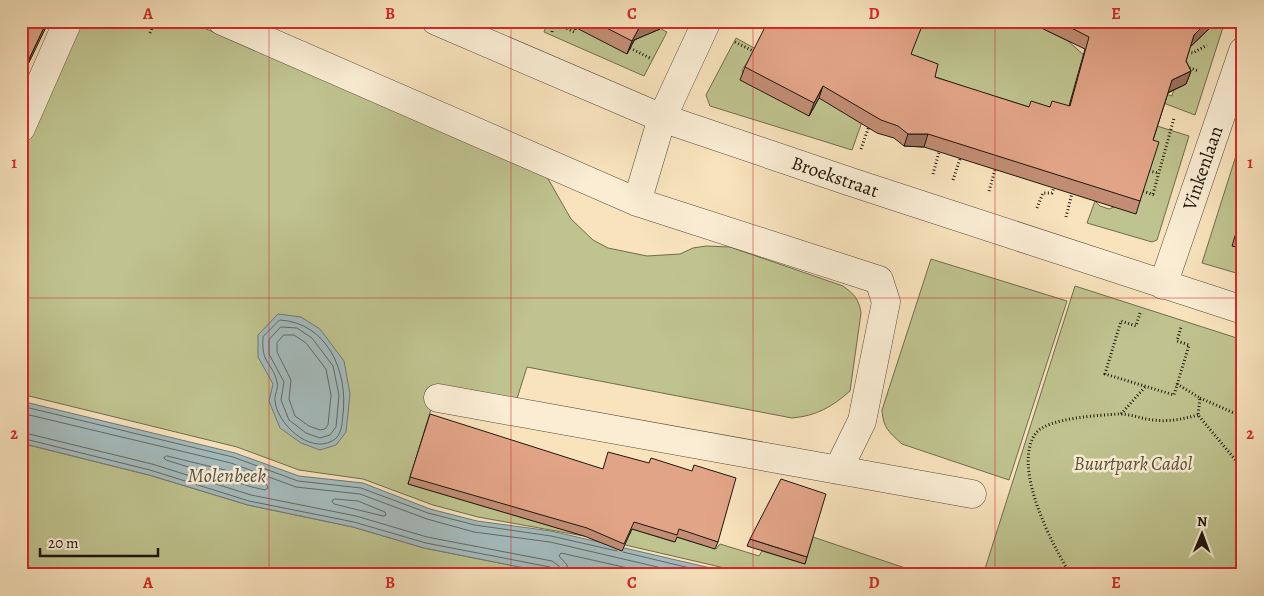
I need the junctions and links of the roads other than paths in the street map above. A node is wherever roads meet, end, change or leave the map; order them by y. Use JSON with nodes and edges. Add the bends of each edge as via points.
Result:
{"nodes":[{"id":1,"x":68,"y":21,"type":"edge"},
{"id":2,"x":222,"y":21,"type":"edge"},
{"id":3,"x":436,"y":21,"type":"edge"},
{"id":4,"x":707,"y":21,"type":"edge"},
{"id":5,"x":1243,"y":51,"type":"edge"},
{"id":6,"x":662,"y":118,"type":"junction"},
{"id":7,"x":21,"y":128,"type":"edge"},
{"id":8,"x":636,"y":202,"type":"junction"},
{"id":9,"x":1156,"y":283,"type":"junction"},
{"id":10,"x":1243,"y":310,"type":"edge"},
{"id":11,"x":438,"y":398,"type":"dead end"},
{"id":12,"x":838,"y":470,"type":"junction"},
{"id":13,"x":972,"y":494,"type":"dead end"}],
"edges":[{"from":1,"to":7,"type":"street"},
{"from":2,"to":8,"type":"street"},
{"from":3,"to":6,"type":"street","name":"Broekstraat"},
{"from":4,"to":6,"type":"street"},
{"from":5,"to":9,"type":"street","name":"Vinkenlaan"},
{"from":6,"to":8,"type":"street"},
{"from":6,"to":9,"type":"street","name":"Broekstraat"},
{"from":8,"to":12,"type":"street","via":[[879,280],[886,302],[862,421]]},
{"from":9,"to":10,"type":"street","name":"Broekstraat"},
{"from":11,"to":12,"type":"street"},
{"from":12,"to":13,"type":"street"}]}
